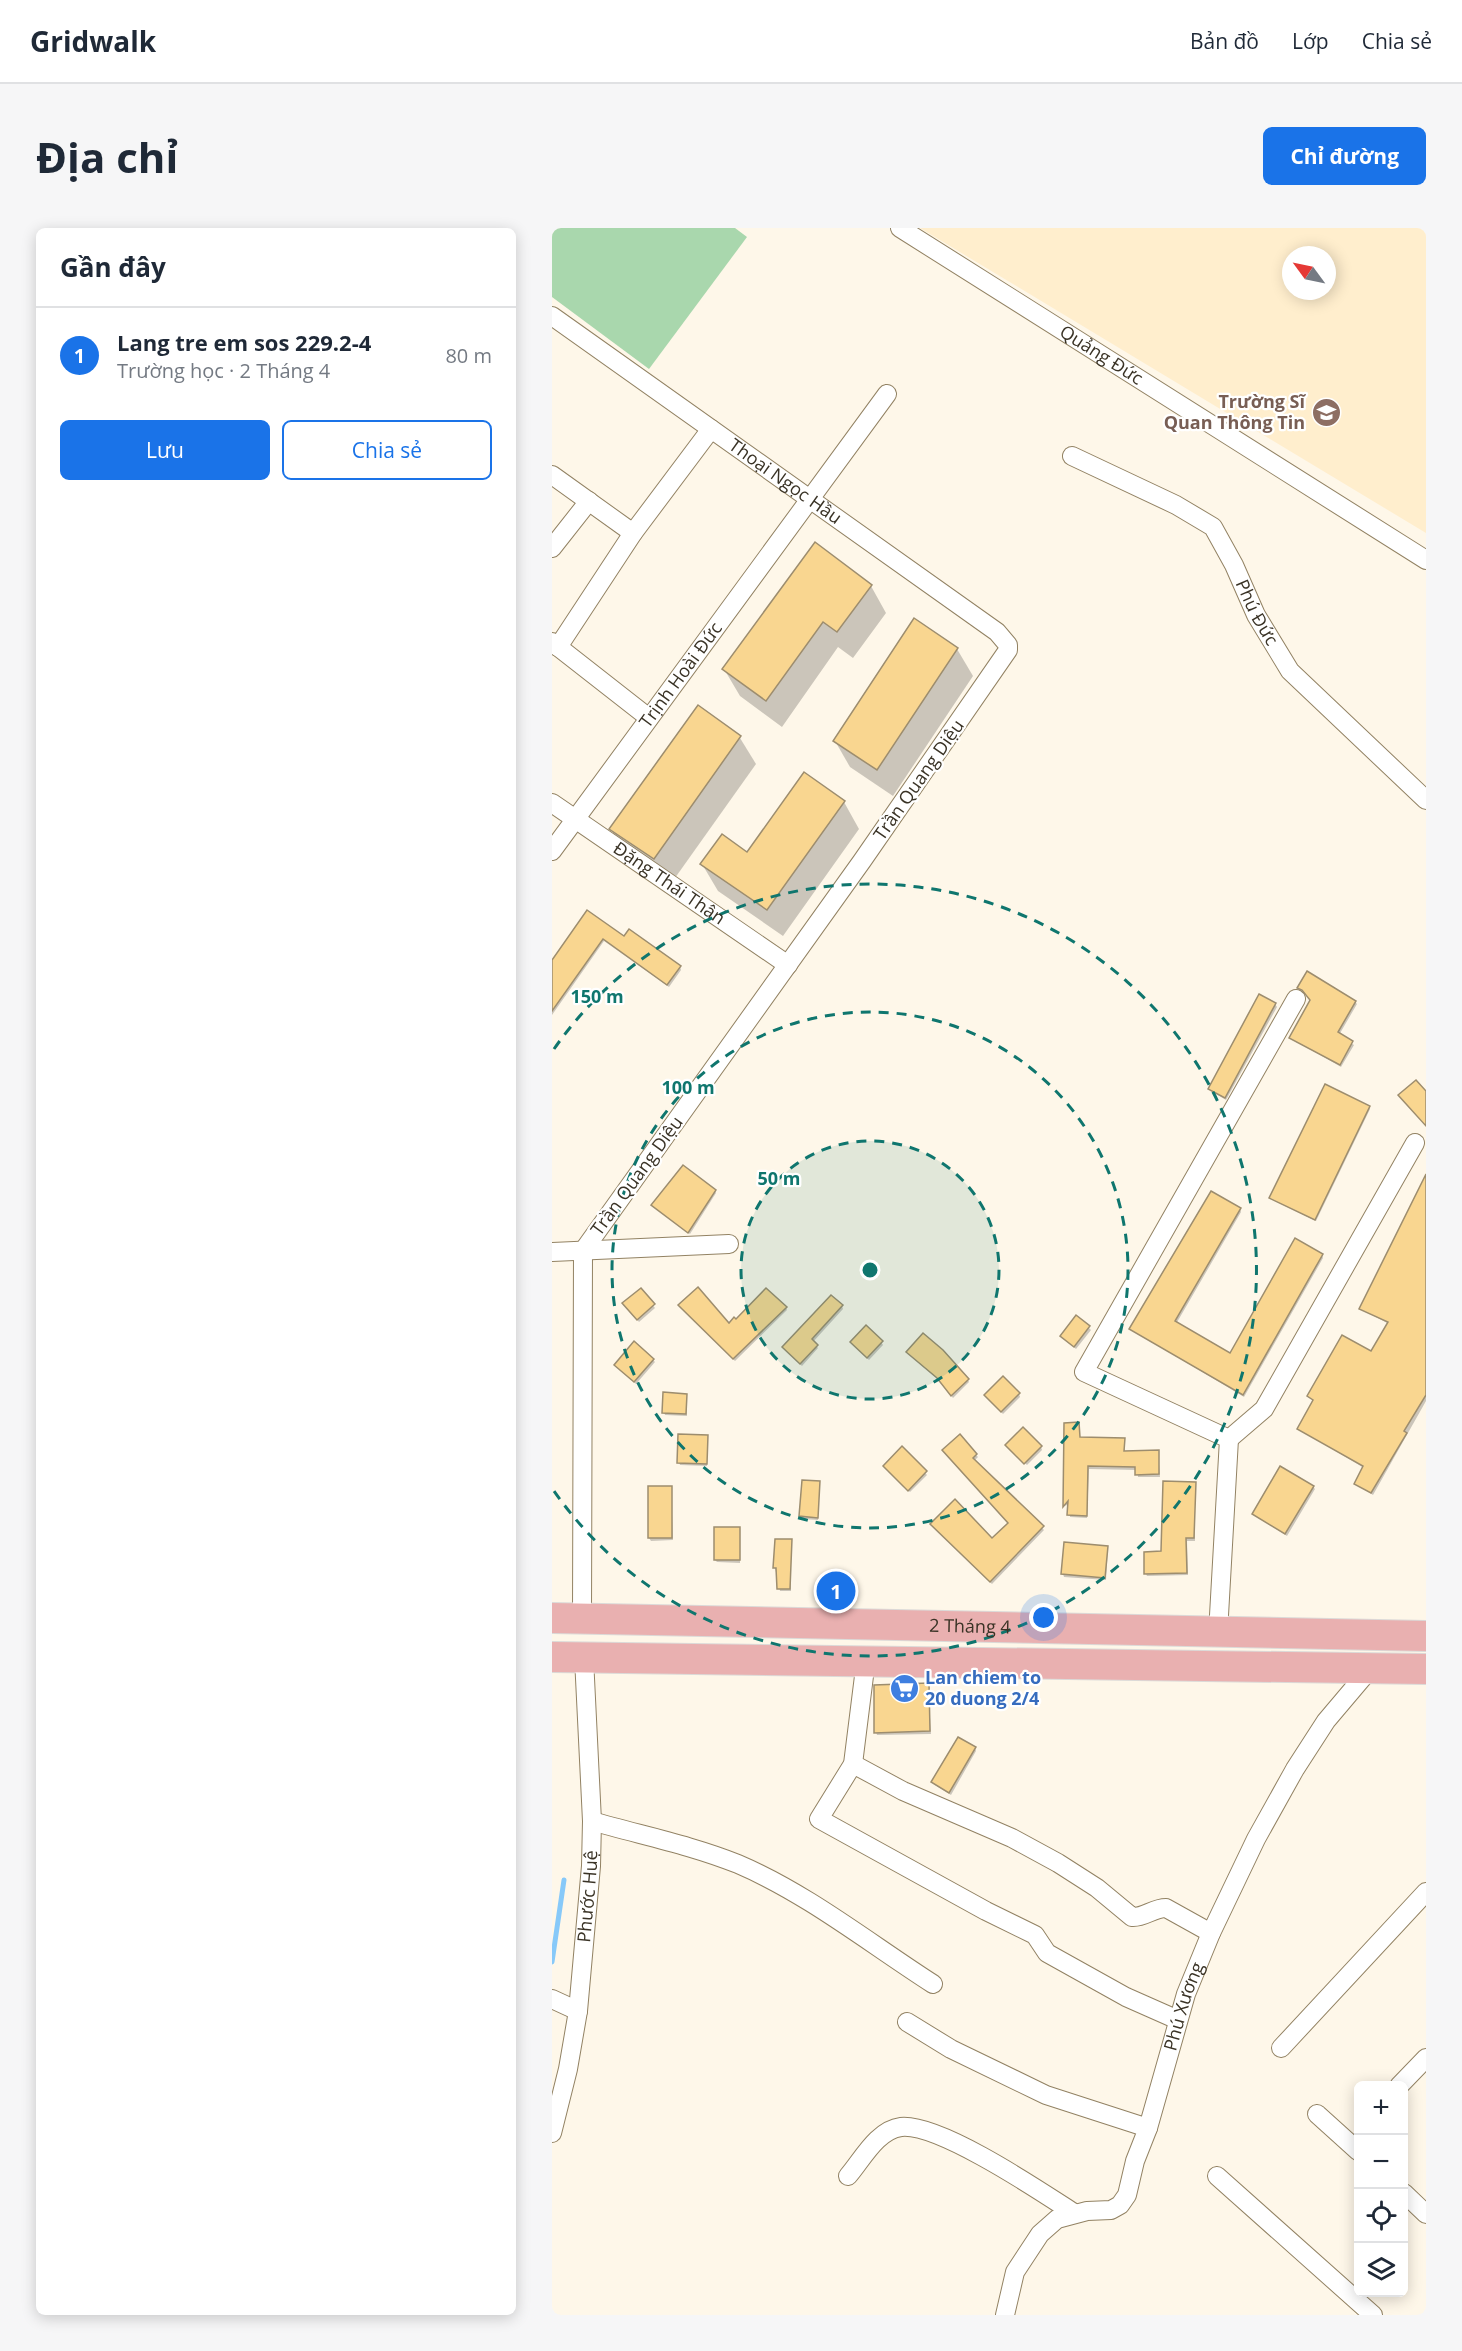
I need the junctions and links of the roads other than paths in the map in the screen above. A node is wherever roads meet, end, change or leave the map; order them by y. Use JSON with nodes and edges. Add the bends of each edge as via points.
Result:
{"nodes":[{"id":1,"x":900,"y":228,"type":"edge"},
{"id":2,"x":552,"y":316,"type":"edge"},
{"id":3,"x":887,"y":394,"type":"dead end"},
{"id":4,"x":711,"y":429,"type":"junction"},
{"id":5,"x":1072,"y":456,"type":"dead end"},
{"id":6,"x":552,"y":475,"type":"edge"},
{"id":7,"x":808,"y":500,"type":"junction"},
{"id":8,"x":589,"y":501,"type":"junction"},
{"id":9,"x":633,"y":533,"type":"junction"},
{"id":10,"x":552,"y":548,"type":"edge"},
{"id":11,"x":1426,"y":560,"type":"edge"},
{"id":12,"x":555,"y":644,"type":"edge"},
{"id":13,"x":1007,"y":654,"type":"joint"},
{"id":14,"x":649,"y":718,"type":"junction"},
{"id":15,"x":1426,"y":800,"type":"edge"},
{"id":16,"x":552,"y":803,"type":"edge"},
{"id":17,"x":574,"y":819,"type":"junction"},
{"id":18,"x":552,"y":851,"type":"edge"},
{"id":19,"x":788,"y":964,"type":"junction"},
{"id":20,"x":1296,"y":999,"type":"dead end"},
{"id":21,"x":1415,"y":1143,"type":"dead end"},
{"id":22,"x":729,"y":1244,"type":"dead end"},
{"id":23,"x":552,"y":1251,"type":"edge"},
{"id":24,"x":583,"y":1251,"type":"junction"},
{"id":25,"x":1229,"y":1439,"type":"junction"},
{"id":26,"x":552,"y":1618,"type":"edge"},
{"id":27,"x":582,"y":1618,"type":"junction"},
{"id":28,"x":1218,"y":1633,"type":"junction"},
{"id":29,"x":1426,"y":1636,"type":"edge"},
{"id":30,"x":552,"y":1657,"type":"edge"},
{"id":31,"x":584,"y":1658,"type":"junction"},
{"id":32,"x":866,"y":1660,"type":"junction"},
{"id":33,"x":1370,"y":1668,"type":"junction"},
{"id":34,"x":1426,"y":1669,"type":"edge"},
{"id":35,"x":853,"y":1764,"type":"junction"},
{"id":36,"x":592,"y":1821,"type":"junction"},
{"id":37,"x":1426,"y":1892,"type":"edge"},
{"id":38,"x":1211,"y":1933,"type":"junction"},
{"id":39,"x":933,"y":1984,"type":"dead end"},
{"id":40,"x":552,"y":1999,"type":"edge"},
{"id":41,"x":578,"y":2011,"type":"junction"},
{"id":42,"x":1178,"y":2020,"type":"junction"},
{"id":43,"x":907,"y":2022,"type":"dead end"},
{"id":44,"x":1281,"y":2048,"type":"dead end"},
{"id":45,"x":1426,"y":2058,"type":"edge"},
{"id":46,"x":1403,"y":2081,"type":"edge"},
{"id":47,"x":1317,"y":2114,"type":"dead end"},
{"id":48,"x":1148,"y":2128,"type":"junction"},
{"id":49,"x":552,"y":2133,"type":"edge"},
{"id":50,"x":1354,"y":2147,"type":"edge"},
{"id":51,"x":848,"y":2176,"type":"dead end"},
{"id":52,"x":1217,"y":2176,"type":"dead end"},
{"id":53,"x":1408,"y":2197,"type":"edge"},
{"id":54,"x":1074,"y":2213,"type":"junction"},
{"id":55,"x":1426,"y":2214,"type":"edge"},
{"id":56,"x":1005,"y":2315,"type":"edge"},
{"id":57,"x":1373,"y":2315,"type":"edge"}],
"edges":[{"from":1,"to":11,"type":"street","name":"Quảng Đức"},
{"from":2,"to":4,"type":"street","name":"Thoại Ngọc Hầu"},
{"from":3,"to":7,"type":"street","name":"Trịnh Hoài Đức"},
{"from":4,"to":7,"type":"street","name":"Thoại Ngọc Hầu"},
{"from":4,"to":9,"type":"street"},
{"from":5,"to":15,"type":"street","name":"Phú Đức","via":[[1176,505],[1213,527],[1256,615],[1290,671]]},
{"from":6,"to":8,"type":"street"},
{"from":7,"to":13,"type":"street","name":"Thoại Ngọc Hầu","via":[[997,632],[1008,645]]},
{"from":7,"to":14,"type":"street","name":"Trịnh Hoài Đức"},
{"from":8,"to":9,"type":"street"},
{"from":8,"to":10,"type":"street"},
{"from":9,"to":12,"type":"street"},
{"from":12,"to":14,"type":"street"},
{"from":13,"to":19,"type":"street","name":"Trần Quang Diệu"},
{"from":14,"to":17,"type":"street","name":"Trịnh Hoài Đức"},
{"from":16,"to":17,"type":"street","name":"Đặng Thái Thân"},
{"from":17,"to":18,"type":"street","name":"Trịnh Hoài Đức"},
{"from":17,"to":19,"type":"street","name":"Đặng Thái Thân"},
{"from":19,"to":24,"type":"street","name":"Trần Quang Diệu"},
{"from":20,"to":25,"type":"street","via":[[1084,1372]]},
{"from":21,"to":25,"type":"street","via":[[1264,1409]]},
{"from":22,"to":24,"type":"street"},
{"from":23,"to":24,"type":"street"},
{"from":24,"to":27,"type":"street","name":"Trần Quang Diệu"},
{"from":25,"to":28,"type":"street"},
{"from":26,"to":27,"type":"main road","name":"2 Tháng 4"},
{"from":27,"to":28,"type":"main road","name":"2 Tháng 4"},
{"from":28,"to":29,"type":"main road","name":"2 Tháng 4"},
{"from":30,"to":31,"type":"main road","name":"2 Tháng 4"},
{"from":31,"to":32,"type":"main road","name":"2 Tháng 4"},
{"from":31,"to":36,"type":"street","name":"Phước Huệ"},
{"from":32,"to":33,"type":"main road","name":"2 Tháng 4"},
{"from":32,"to":35,"type":"street"},
{"from":33,"to":34,"type":"main road","name":"2 Tháng 4"},
{"from":33,"to":38,"type":"street","name":"Phú Xương","via":[[1326,1721],[1295,1770],[1256,1839]]},
{"from":35,"to":38,"type":"street","via":[[1058,1863],[1132,1917],[1166,1908]]},
{"from":35,"to":42,"type":"street","via":[[819,1819],[1035,1935],[1047,1953],[1126,1997]]},
{"from":36,"to":39,"type":"street","via":[[738,1864],[853,1930]]},
{"from":36,"to":41,"type":"street","name":"Phước Huệ"},
{"from":37,"to":44,"type":"street"},
{"from":38,"to":42,"type":"street","name":"Phú Xương"},
{"from":40,"to":41,"type":"street"},
{"from":41,"to":49,"type":"street","name":"Phước Huệ"},
{"from":42,"to":48,"type":"street","name":"Phú Xương"},
{"from":43,"to":48,"type":"street","via":[[951,2049],[1046,2095]]},
{"from":45,"to":46,"type":"street"},
{"from":47,"to":50,"type":"street"},
{"from":48,"to":54,"type":"street","name":"Phú Xương","via":[[1127,2195],[1120,2205],[1111,2210]]},
{"from":51,"to":54,"type":"street","via":[[871,2146],[901,2127],[919,2130],[999,2166]]},
{"from":52,"to":57,"type":"street"},
{"from":53,"to":55,"type":"street"},
{"from":54,"to":56,"type":"street","name":"Phú Xương","via":[[1057,2219],[1024,2254],[1009,2290]]}]}
